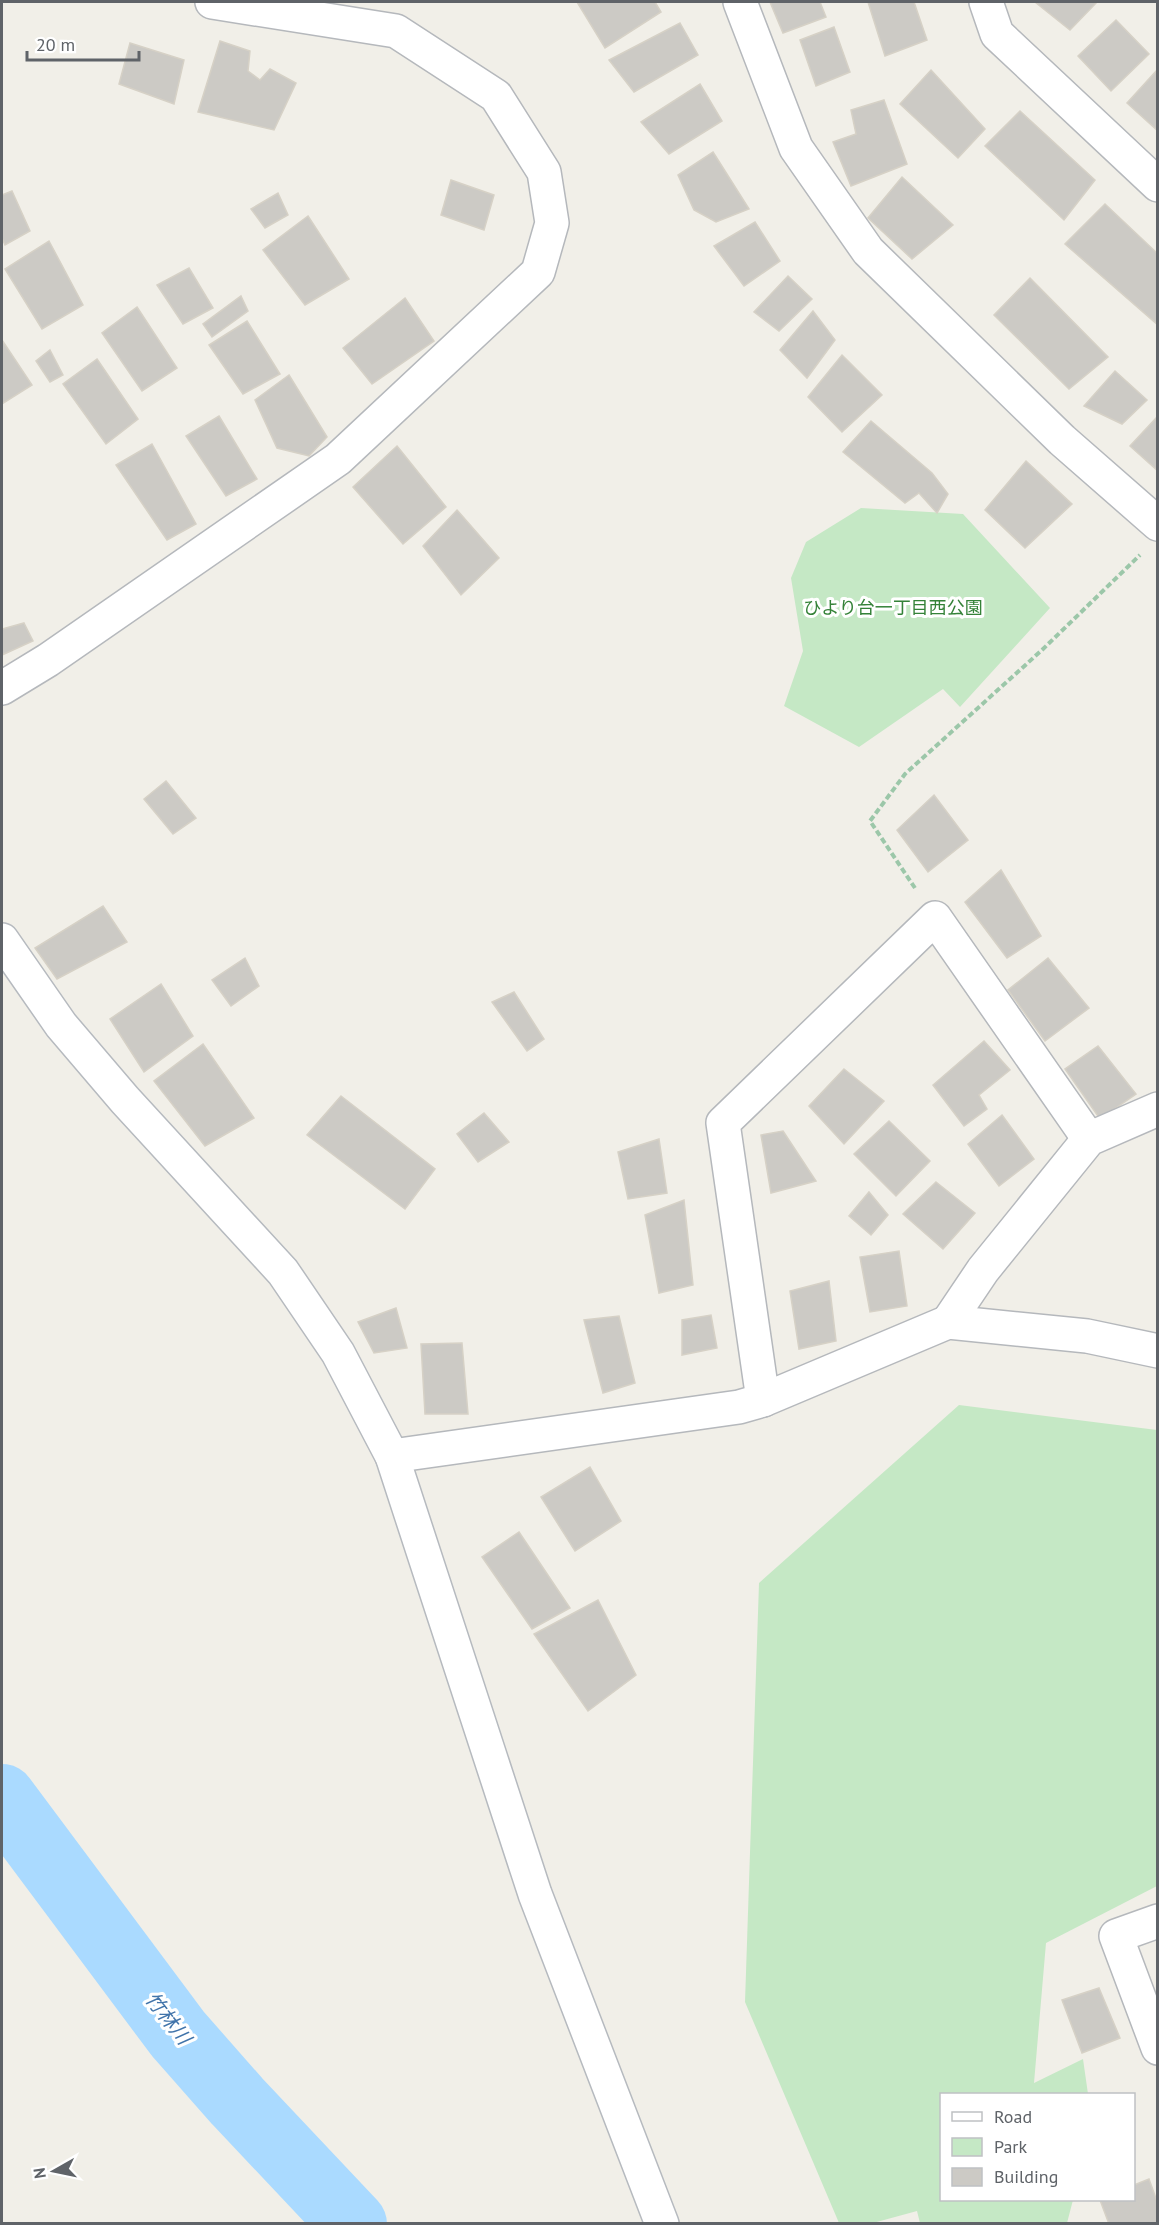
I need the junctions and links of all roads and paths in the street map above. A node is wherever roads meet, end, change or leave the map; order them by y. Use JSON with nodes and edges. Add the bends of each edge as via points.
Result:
{"nodes":[{"id":1,"x":212,"y":2,"type":"edge"},
{"id":2,"x":740,"y":2,"type":"edge"},
{"id":3,"x":986,"y":2,"type":"edge"},
{"id":4,"x":1158,"y":185,"type":"edge"},
{"id":5,"x":1158,"y":524,"type":"edge"},
{"id":6,"x":1141,"y":554,"type":"dead end"},
{"id":7,"x":2,"y":688,"type":"edge"},
{"id":8,"x":935,"y":918,"type":"junction"},
{"id":9,"x":2,"y":940,"type":"edge"},
{"id":10,"x":1158,"y":1109,"type":"edge"},
{"id":11,"x":1089,"y":1139,"type":"junction"},
{"id":12,"x":948,"y":1322,"type":"junction"},
{"id":13,"x":1158,"y":1351,"type":"edge"},
{"id":14,"x":763,"y":1400,"type":"junction"},
{"id":15,"x":392,"y":1456,"type":"junction"},
{"id":16,"x":1158,"y":1921,"type":"edge"},
{"id":17,"x":1158,"y":2048,"type":"edge"},
{"id":18,"x":662,"y":2223,"type":"edge"}],
"edges":[{"from":1,"to":7,"type":"street","via":[[396,31],[495,96],[543,171],[552,224],[538,272],[338,459]]},
{"from":2,"to":5,"type":"street","via":[[796,148],[868,250],[1062,440]]},
{"from":3,"to":4,"type":"street","via":[[998,34]]},
{"from":6,"to":8,"type":"path","via":[[905,774],[870,821]]},
{"from":8,"to":11,"type":"street"},
{"from":8,"to":14,"type":"street","via":[[723,1123]]},
{"from":9,"to":15,"type":"street","via":[[61,1025],[124,1100],[283,1272],[338,1353]]},
{"from":10,"to":11,"type":"street"},
{"from":11,"to":12,"type":"street","via":[[982,1270]]},
{"from":12,"to":13,"type":"street","via":[[1087,1336]]},
{"from":12,"to":14,"type":"street"},
{"from":14,"to":15,"type":"street","via":[[739,1407]]},
{"from":15,"to":18,"type":"street","via":[[535,1894]]},
{"from":16,"to":17,"type":"street","via":[[1116,1936]]}]}
